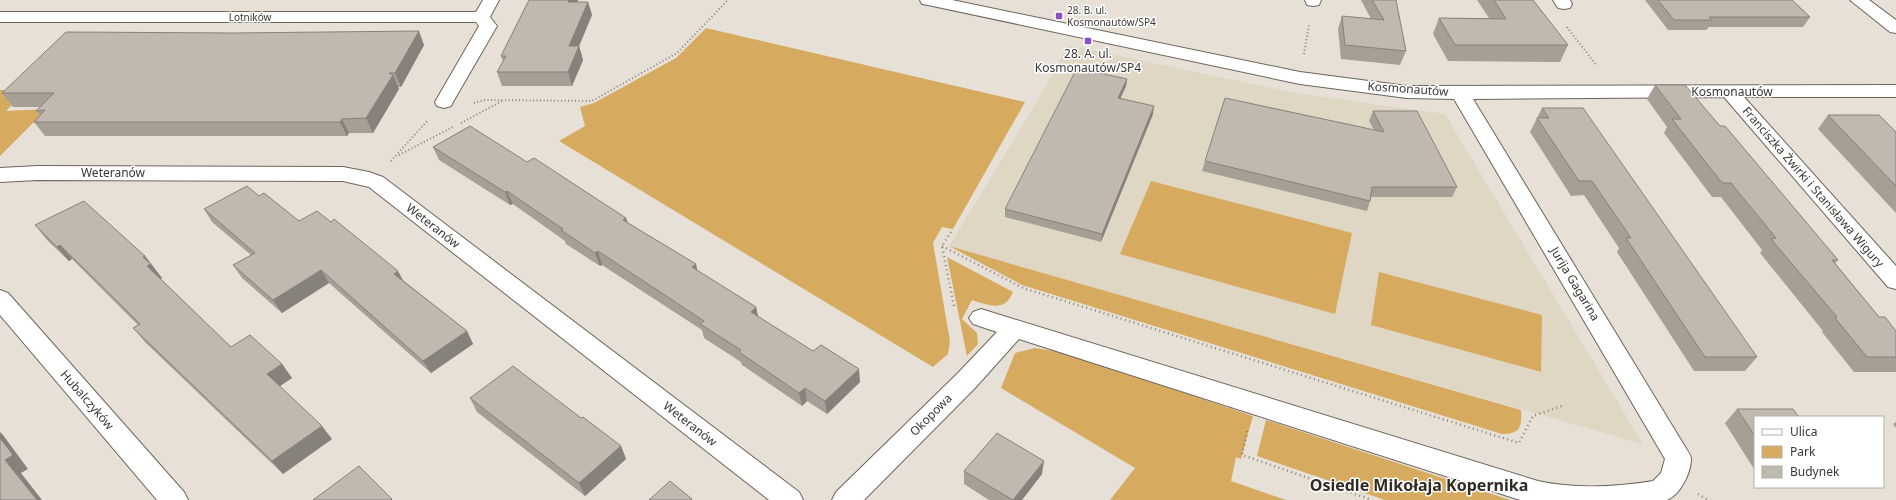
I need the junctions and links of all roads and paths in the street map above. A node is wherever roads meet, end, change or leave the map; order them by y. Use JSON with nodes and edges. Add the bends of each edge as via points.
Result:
{"nodes":[{"id":1,"x":491,"y":0,"type":"edge"},
{"id":2,"x":728,"y":0,"type":"edge"},
{"id":3,"x":928,"y":0,"type":"edge"},
{"id":4,"x":1313,"y":0,"type":"edge"},
{"id":5,"x":1858,"y":0,"type":"edge"},
{"id":6,"x":1562,"y":2,"type":"edge"},
{"id":7,"x":0,"y":17,"type":"edge"},
{"id":8,"x":481,"y":17,"type":"junction"},
{"id":9,"x":1896,"y":28,"type":"edge"},
{"id":10,"x":1300,"y":78,"type":"junction"},
{"id":11,"x":1896,"y":91,"type":"edge"},
{"id":12,"x":1616,"y":92,"type":"junction"},
{"id":13,"x":1729,"y":92,"type":"junction"},
{"id":14,"x":1460,"y":93,"type":"junction"},
{"id":15,"x":502,"y":100,"type":"junction"},
{"id":16,"x":444,"y":102,"type":"junction"},
{"id":17,"x":460,"y":123,"type":"dead end"},
{"id":18,"x":453,"y":126,"type":"dead end"},
{"id":19,"x":397,"y":156,"type":"junction"},
{"id":20,"x":0,"y":175,"type":"edge"},
{"id":21,"x":369,"y":179,"type":"junction"},
{"id":22,"x":942,"y":246,"type":"dead end"},
{"id":23,"x":1896,"y":281,"type":"edge"},
{"id":24,"x":0,"y":299,"type":"edge"},
{"id":25,"x":981,"y":318,"type":"dead end"},
{"id":26,"x":1014,"y":329,"type":"junction"},
{"id":27,"x":1254,"y":403,"type":"junction"},
{"id":28,"x":1565,"y":405,"type":"dead end"},
{"id":29,"x":174,"y":500,"type":"edge"},
{"id":30,"x":789,"y":500,"type":"edge"},
{"id":31,"x":846,"y":500,"type":"edge"},
{"id":32,"x":1372,"y":500,"type":"edge"}],
"edges":[{"from":1,"to":8,"type":"street"},
{"from":2,"to":15,"type":"path","via":[[677,53],[592,101]]},
{"from":3,"to":10,"type":"street","name":"Kosmonautów"},
{"from":4,"to":10,"type":"path"},
{"from":5,"to":9,"type":"street"},
{"from":6,"to":12,"type":"path","via":[[1557,15]]},
{"from":7,"to":8,"type":"street","name":"Lotników"},
{"from":8,"to":16,"type":"street","via":[[488,26]]},
{"from":10,"to":14,"type":"street","name":"Kosmonautów","via":[[1407,92]]},
{"from":11,"to":13,"type":"street","name":"Kosmonautów"},
{"from":12,"to":13,"type":"street","name":"Kosmonautów"},
{"from":12,"to":14,"type":"street","name":"Kosmonautów"},
{"from":13,"to":23,"type":"street","name":"Franciszka Żwirki i Stanisława Wigury"},
{"from":14,"to":27,"type":"street","name":"Jurija Gagarina","via":[[1665,433],[1678,458],[1673,478],[1661,491],[1637,495],[1548,495],[1511,486]]},
{"from":15,"to":16,"type":"path","via":[[484,100],[468,105]]},
{"from":15,"to":17,"type":"path"},
{"from":16,"to":19,"type":"path"},
{"from":18,"to":19,"type":"path"},
{"from":19,"to":21,"type":"path"},
{"from":20,"to":21,"type":"street","name":"Weteranów","via":[[343,174]]},
{"from":21,"to":30,"type":"street","name":"Weteranów"},
{"from":22,"to":28,"type":"path","via":[[1023,288],[1519,442],[1533,416]]},
{"from":24,"to":29,"type":"street","name":"Hubalczyków"},
{"from":25,"to":26,"type":"street"},
{"from":26,"to":27,"type":"street"},
{"from":26,"to":31,"type":"street","name":"Okopowa","via":[[966,381]]},
{"from":27,"to":32,"type":"path","via":[[1242,455]]}]}
